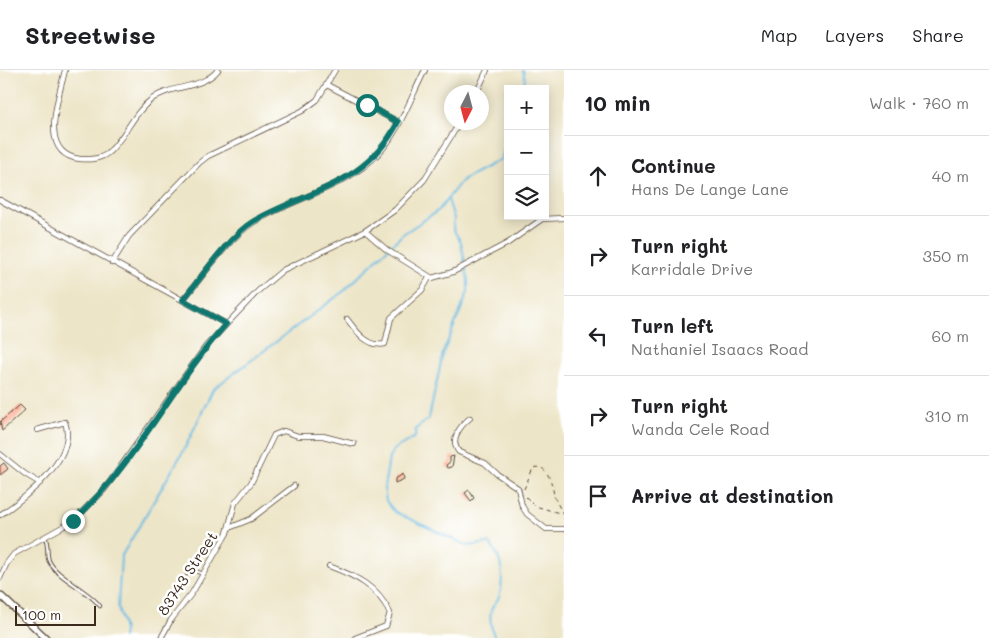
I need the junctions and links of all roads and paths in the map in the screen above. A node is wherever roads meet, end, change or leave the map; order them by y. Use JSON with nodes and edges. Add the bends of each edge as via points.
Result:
{"nodes":[{"id":1,"x":65,"y":70,"type":"edge"},
{"id":2,"x":218,"y":70,"type":"edge"},
{"id":3,"x":335,"y":70,"type":"edge"},
{"id":4,"x":425,"y":70,"type":"edge"},
{"id":5,"x":487,"y":70,"type":"edge"},
{"id":6,"x":328,"y":85,"type":"junction"},
{"id":7,"x":480,"y":85,"type":"edge"},
{"id":8,"x":398,"y":122,"type":"junction"},
{"id":9,"x":455,"y":130,"type":"edge"},
{"id":10,"x":0,"y":200,"type":"edge"},
{"id":11,"x":564,"y":218,"type":"edge"},
{"id":12,"x":364,"y":231,"type":"junction"},
{"id":13,"x":112,"y":263,"type":"junction"},
{"id":14,"x":429,"y":278,"type":"junction"},
{"id":15,"x":183,"y":300,"type":"junction"},
{"id":16,"x":346,"y":319,"type":"dead end"},
{"id":17,"x":226,"y":324,"type":"junction"},
{"id":18,"x":470,"y":418,"type":"dead end"},
{"id":19,"x":36,"y":430,"type":"dead end"},
{"id":20,"x":354,"y":444,"type":"dead end"},
{"id":21,"x":0,"y":454,"type":"edge"},
{"id":22,"x":40,"y":482,"type":"junction"},
{"id":23,"x":294,"y":486,"type":"dead end"},
{"id":24,"x":0,"y":515,"type":"edge"},
{"id":25,"x":563,"y":515,"type":"edge"},
{"id":26,"x":229,"y":528,"type":"junction"},
{"id":27,"x":564,"y":529,"type":"edge"},
{"id":28,"x":45,"y":537,"type":"junction"},
{"id":29,"x":329,"y":566,"type":"dead end"},
{"id":30,"x":187,"y":574,"type":"dead end"},
{"id":31,"x":203,"y":574,"type":"junction"},
{"id":32,"x":0,"y":578,"type":"edge"},
{"id":33,"x":0,"y":595,"type":"edge"},
{"id":34,"x":100,"y":606,"type":"dead end"},
{"id":35,"x":46,"y":638,"type":"edge"},
{"id":36,"x":161,"y":638,"type":"edge"},
{"id":37,"x":355,"y":638,"type":"edge"}],
"edges":[{"from":1,"to":2,"type":"street","via":[[54,118],[55,139],[67,154],[87,160],[108,154],[140,110],[155,96],[208,80]]},
{"from":3,"to":6,"type":"street"},
{"from":4,"to":8,"type":"street"},
{"from":5,"to":7,"type":"street"},
{"from":6,"to":8,"type":"street"},
{"from":6,"to":13,"type":"street","via":[[317,100],[302,111],[199,163],[129,236]]},
{"from":8,"to":15,"type":"street","via":[[386,144],[370,161],[318,193],[243,230]]},
{"from":9,"to":12,"type":"street","via":[[436,164],[413,194]]},
{"from":10,"to":13,"type":"street"},
{"from":11,"to":14,"type":"street","via":[[542,219],[508,243],[454,272]]},
{"from":12,"to":14,"type":"street"},
{"from":12,"to":17,"type":"street","via":[[283,270]]},
{"from":13,"to":15,"type":"street"},
{"from":14,"to":16,"type":"street","via":[[422,290],[391,318],[385,344],[371,343]]},
{"from":15,"to":17,"type":"street"},
{"from":17,"to":28,"type":"street","via":[[206,346],[104,490],[73,521]]},
{"from":18,"to":27,"type":"street","via":[[458,430],[455,444],[459,452],[485,463],[518,488],[523,510],[540,524],[552,530]]},
{"from":19,"to":22,"type":"street","via":[[62,421],[66,424],[66,440],[60,458]]},
{"from":20,"to":26,"type":"street","name":"83743 Street","via":[[323,436],[278,432],[268,445],[251,482],[235,503]]},
{"from":21,"to":22,"type":"street"},
{"from":22,"to":24,"type":"street"},
{"from":23,"to":26,"type":"street","via":[[251,519]]},
{"from":25,"to":25,"type":"path","via":[[535,506],[525,496],[523,490],[533,468],[540,467],[547,472]]},
{"from":26,"to":31,"type":"street","name":"83743 Street"},
{"from":28,"to":32,"type":"street","via":[[14,554]]},
{"from":28,"to":34,"type":"lane","via":[[51,564]]},
{"from":29,"to":37,"type":"street","via":[[369,585],[379,594],[390,613],[386,626]]},
{"from":30,"to":31,"type":"lane","via":[[193,570]]},
{"from":31,"to":36,"type":"street","name":"83743 Street"},
{"from":33,"to":35,"type":"street"}]}
